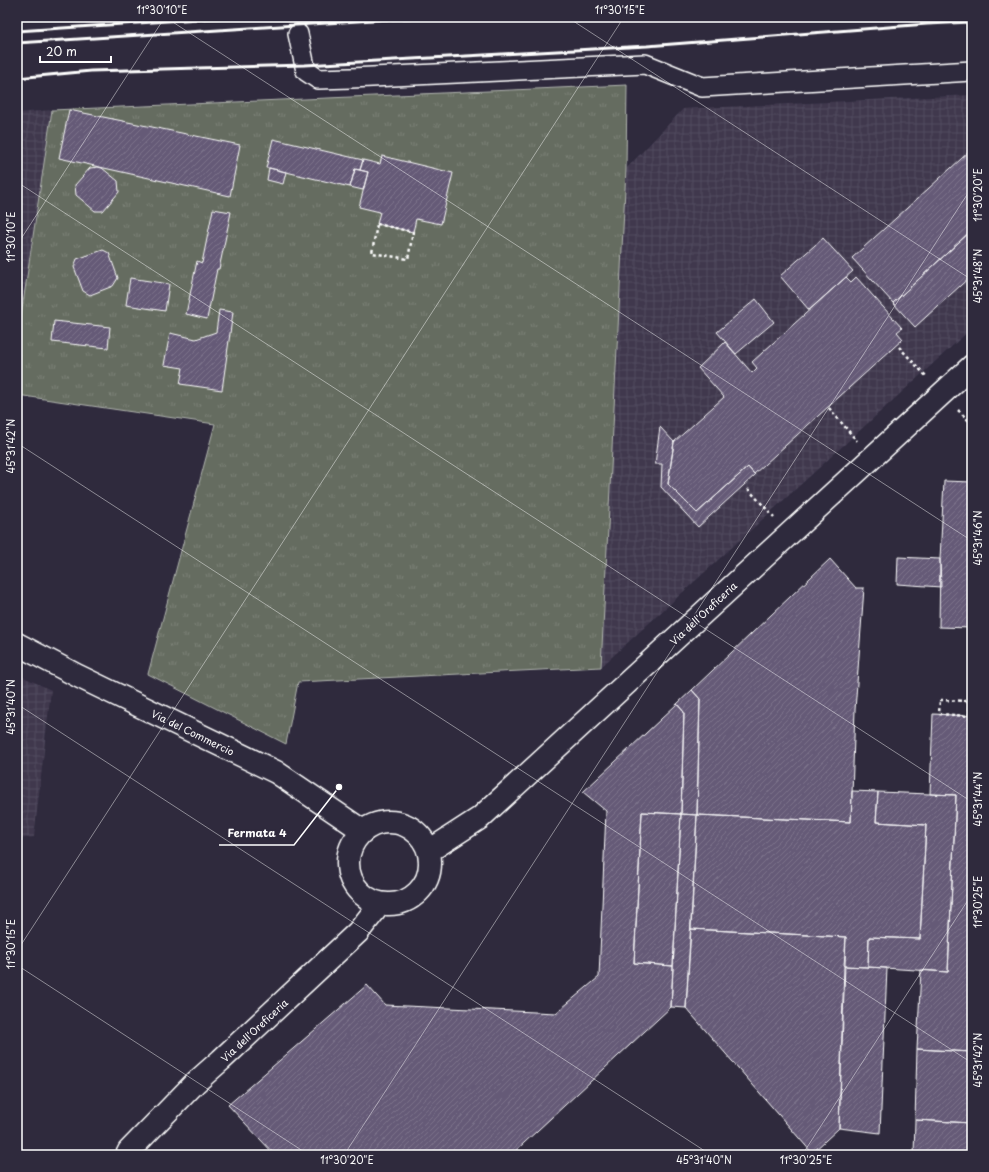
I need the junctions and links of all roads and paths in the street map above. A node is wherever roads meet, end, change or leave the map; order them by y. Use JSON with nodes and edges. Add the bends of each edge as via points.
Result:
{"nodes":[{"id":1,"x":298,"y":34,"type":"tunnel mouth"},
{"id":2,"x":972,"y":71,"type":"edge"},
{"id":3,"x":372,"y":253,"type":"joint"},
{"id":4,"x":899,"y":347,"type":"dead end"},
{"id":5,"x":914,"y":362,"type":"dead end"},
{"id":6,"x":972,"y":366,"type":"edge"},
{"id":7,"x":829,"y":408,"type":"dead end"},
{"id":8,"x":844,"y":425,"type":"dead end"},
{"id":9,"x":748,"y":489,"type":"dead end"},
{"id":10,"x":762,"y":504,"type":"dead end"},
{"id":11,"x":17,"y":644,"type":"edge"},
{"id":12,"x":940,"y":700,"type":"joint"},
{"id":13,"x":363,"y":831,"type":"junction"},
{"id":14,"x":428,"y":851,"type":"junction"},
{"id":15,"x":380,"y":904,"type":"junction"},
{"id":16,"x":126,"y":1154,"type":"edge"}],
"edges":[{"from":1,"to":2,"type":"street","via":[[306,71],[318,78],[645,64],[702,87]]},
{"from":3,"to":3,"type":"path","via":[[377,224],[413,232],[408,259]]},
{"from":4,"to":5,"type":"path"},
{"from":6,"to":14,"type":"street","name":"Via dell'Oreficeria","via":[[486,813]]},
{"from":7,"to":8,"type":"path"},
{"from":9,"to":10,"type":"path"},
{"from":11,"to":13,"type":"street","name":"Via del Commercio","via":[[276,772]]},
{"from":12,"to":12,"type":"path","via":[[970,701],[969,716],[939,714]]},
{"from":13,"to":14,"type":"street","via":[[388,822],[401,824],[423,839]]},
{"from":13,"to":15,"type":"street","via":[[354,841],[349,853],[350,879],[368,899]]},
{"from":14,"to":15,"type":"street","via":[[430,866],[427,880],[419,892],[408,900]]},
{"from":15,"to":16,"type":"street","name":"Via dell'Oreficeria","via":[[358,932],[195,1082]]}]}
